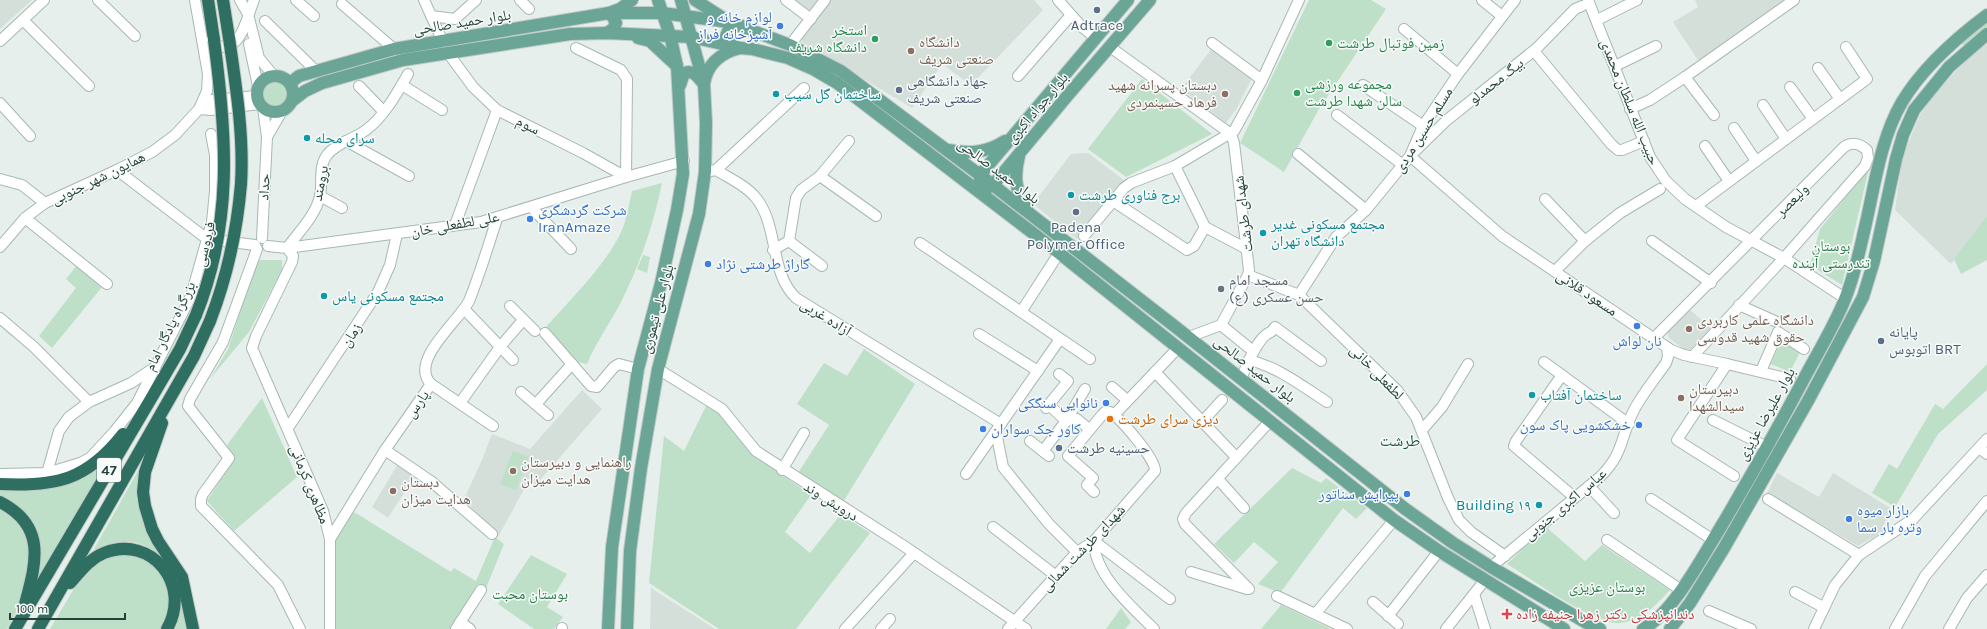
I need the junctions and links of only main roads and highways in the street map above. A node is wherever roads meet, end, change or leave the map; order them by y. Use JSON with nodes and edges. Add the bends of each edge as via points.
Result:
{"nodes":[{"id":1,"x":208,"y":0,"type":"edge"},
{"id":2,"x":223,"y":0,"type":"edge"},
{"id":3,"x":632,"y":0,"type":"edge"},
{"id":4,"x":658,"y":0,"type":"edge"},
{"id":5,"x":681,"y":0,"type":"edge"},
{"id":6,"x":694,"y":0,"type":"edge"},
{"id":7,"x":1128,"y":0,"type":"edge"},
{"id":8,"x":1150,"y":0,"type":"edge"},
{"id":9,"x":662,"y":12,"type":"junction"},
{"id":10,"x":609,"y":13,"type":"junction"},
{"id":11,"x":684,"y":15,"type":"junction"},
{"id":12,"x":1987,"y":15,"type":"edge"},
{"id":13,"x":734,"y":23,"type":"junction"},
{"id":14,"x":607,"y":33,"type":"junction"},
{"id":15,"x":1987,"y":34,"type":"edge"},
{"id":16,"x":670,"y":35,"type":"junction"},
{"id":17,"x":690,"y":37,"type":"junction"},
{"id":18,"x":1096,"y":38,"type":"junction"},
{"id":19,"x":1954,"y":41,"type":"junction"},
{"id":20,"x":1110,"y":47,"type":"junction"},
{"id":21,"x":740,"y":48,"type":"junction"},
{"id":22,"x":1964,"y":53,"type":"junction"},
{"id":23,"x":677,"y":66,"type":"junction"},
{"id":24,"x":290,"y":83,"type":"junction"},
{"id":25,"x":704,"y":84,"type":"junction"},
{"id":26,"x":680,"y":86,"type":"junction"},
{"id":27,"x":292,"y":101,"type":"junction"},
{"id":28,"x":1011,"y":138,"type":"junction"},
{"id":29,"x":946,"y":150,"type":"junction"},
{"id":30,"x":1020,"y":153,"type":"junction"},
{"id":31,"x":980,"y":175,"type":"junction"},
{"id":32,"x":993,"y":185,"type":"junction"},
{"id":33,"x":980,"y":192,"type":"junction"},
{"id":34,"x":1872,"y":196,"type":"junction"},
{"id":35,"x":1887,"y":200,"type":"junction"},
{"id":36,"x":1029,"y":214,"type":"junction"},
{"id":37,"x":1018,"y":221,"type":"junction"},
{"id":38,"x":1846,"y":298,"type":"junction"},
{"id":39,"x":1858,"y":306,"type":"junction"},
{"id":40,"x":1189,"y":337,"type":"junction"},
{"id":41,"x":1178,"y":348,"type":"junction"},
{"id":42,"x":152,"y":397,"type":"junction"},
{"id":43,"x":168,"y":402,"type":"junction"},
{"id":44,"x":0,"y":484,"type":"edge"},
{"id":45,"x":0,"y":502,"type":"edge"},
{"id":46,"x":54,"y":603,"type":"junction"},
{"id":47,"x":17,"y":626,"type":"edge"},
{"id":48,"x":40,"y":626,"type":"edge"},
{"id":49,"x":1562,"y":628,"type":"edge"},
{"id":50,"x":167,"y":629,"type":"edge"},
{"id":51,"x":193,"y":629,"type":"edge"},
{"id":52,"x":608,"y":629,"type":"edge"},
{"id":53,"x":627,"y":629,"type":"edge"},
{"id":54,"x":1600,"y":629,"type":"edge"},
{"id":55,"x":1643,"y":629,"type":"edge"},
{"id":56,"x":1670,"y":629,"type":"edge"}],
"edges":[{"from":1,"to":42,"type":"highway","name":"بزرگراه یادگار امام","number":"47","bridge":true,"via":[[208,39],[225,140],[225,184],[208,286],[180,349]]},
{"from":2,"to":43,"type":"highway","name":"بزرگراه یادگار امام","number":"47","bridge":true,"via":[[241,140],[241,184],[230,259],[222,289],[194,356]]},
{"from":3,"to":10,"type":"main road"},
{"from":4,"to":9,"type":"main road","name":"بلوار علی تیموری"},
{"from":5,"to":11,"type":"main road","name":"بلوار علی تیموری"},
{"from":6,"to":13,"type":"main road"},
{"from":7,"to":18,"type":"main road","name":"بلوار جواد اکبری"},
{"from":8,"to":20,"type":"main road","name":"بلوار جواد اکبری"},
{"from":9,"to":10,"type":"main road","name":"بلوار حمید صالحی"},
{"from":9,"to":11,"type":"main road","name":"بلوار حمید صالحی"},
{"from":9,"to":16,"type":"main road","name":"بلوار علی تیموری"},
{"from":10,"to":14,"type":"main road","via":[[616,23],[614,29]]},
{"from":10,"to":24,"type":"main road","name":"بلوار حمید صالحی","via":[[394,49],[299,76]]},
{"from":11,"to":13,"type":"main road","name":"بلوار حمید صالحی"},
{"from":11,"to":17,"type":"main road","name":"بلوار علی تیموری"},
{"from":12,"to":19,"type":"main road","name":"بلوار علیرضا عزیزی"},
{"from":13,"to":21,"type":"main road","via":[[726,36]]},
{"from":13,"to":29,"type":"main road","name":"بلوار حمید صالحی","via":[[790,45],[841,71]]},
{"from":14,"to":16,"type":"main road","name":"بلوار حمید صالحی"},
{"from":14,"to":23,"type":"main road","via":[[650,41]]},
{"from":14,"to":27,"type":"main road","name":"بلوار حمید صالحی","via":[[570,34],[404,60],[322,83]]},
{"from":15,"to":22,"type":"main road","name":"بلوار علیرضا عزیزی"},
{"from":16,"to":17,"type":"main road","name":"بلوار حمید صالحی"},
{"from":16,"to":23,"type":"main road","name":"بلوار علی تیموری"},
{"from":17,"to":21,"type":"main road","name":"بلوار حمید صالحی"},
{"from":17,"to":25,"type":"main road","name":"بلوار علی تیموری"},
{"from":18,"to":20,"type":"main road"},
{"from":18,"to":28,"type":"main road","name":"بلوار جواد اکبری"},
{"from":19,"to":22,"type":"main road"},
{"from":19,"to":34,"type":"main road","name":"بلوار علیرضا عزیزی","via":[[1924,72],[1902,103],[1884,145]]},
{"from":20,"to":30,"type":"main road","name":"بلوار جواد اکبری"},
{"from":21,"to":25,"type":"main road","via":[[723,54],[716,60],[706,75]]},
{"from":21,"to":33,"type":"main road","name":"بلوار حمید صالحی","via":[[788,58],[837,83]]},
{"from":22,"to":35,"type":"main road","name":"بلوار علیرضا عزیزی","via":[[1914,110],[1903,135]]},
{"from":23,"to":26,"type":"main road","name":"بلوار علی تیموری"},
{"from":24,"to":27,"type":"main road","via":[[294,92]]},
{"from":24,"to":27,"type":"main road","via":[[283,77],[273,75],[264,78],[260,99],[272,112],[282,111]]},
{"from":25,"to":26,"type":"main road","via":[[693,73],[688,72],[684,73]]},
{"from":25,"to":53,"type":"main road","name":"بلوار علی تیموری","via":[[710,171],[658,369],[630,551]]},
{"from":26,"to":52,"type":"main road","name":"بلوار علی تیموری","via":[[684,161],[678,210],[638,369],[612,547]]},
{"from":28,"to":29,"type":"main road","via":[[983,152],[964,153]]},
{"from":28,"to":31,"type":"main road","name":"بلوار جواد اکبری"},
{"from":29,"to":31,"type":"main road","name":"بلوار حمید صالحی"},
{"from":30,"to":32,"type":"main road","name":"بلوار جواد اکبری"},
{"from":30,"to":36,"type":"main road","via":[[1016,170],[1017,186]]},
{"from":31,"to":32,"type":"main road","name":"بلوار حمید صالحی"},
{"from":31,"to":33,"type":"main road"},
{"from":32,"to":33,"type":"main road","name":"بلوار جواد اکبری"},
{"from":32,"to":36,"type":"main road","name":"بلوار حمید صالحی"},
{"from":33,"to":37,"type":"main road","name":"بلوار حمید صالحی"},
{"from":34,"to":35,"type":"main road"},
{"from":34,"to":38,"type":"main road","name":"بلوار علیرضا عزیزی"},
{"from":35,"to":39,"type":"main road","name":"بلوار علیرضا عزیزی","via":[[1874,261]]},
{"from":36,"to":37,"type":"main road","via":[[1018,213]]},
{"from":36,"to":40,"type":"main road","name":"بلوار حمید صالحی"},
{"from":37,"to":41,"type":"main road","name":"بلوار حمید صالحی"},
{"from":38,"to":39,"type":"main road"},
{"from":38,"to":55,"type":"main road","name":"بلوار علیرضا عزیزی","via":[[1767,447],[1713,540],[1662,615]]},
{"from":39,"to":56,"type":"main road","name":"بلوار علیرضا عزیزی","via":[[1809,399],[1724,548],[1690,603]]},
{"from":40,"to":41,"type":"main road"},
{"from":40,"to":54,"type":"main road","name":"بلوار حمید صالحی","via":[[1404,508],[1453,543]]},
{"from":41,"to":49,"type":"main road","name":"بلوار حمید صالحی","via":[[1394,520]]},
{"from":42,"to":44,"type":"highway","via":[[113,447],[89,468],[73,476],[48,483]]},
{"from":42,"to":47,"type":"highway","name":"بزرگراه یادگار امام","number":"47"},
{"from":43,"to":46,"type":"highway","name":"بزرگراه یادگار امام","number":"47"},
{"from":43,"to":51,"type":"highway","via":[[145,472],[143,492],[148,518],[158,541],[182,577]]},
{"from":45,"to":47,"type":"highway","via":[[21,518],[29,529],[35,549],[34,570]]},
{"from":46,"to":48,"type":"highway","name":"بزرگراه یادگار امام","number":"47"},
{"from":46,"to":50,"type":"highway","via":[[79,572],[96,556],[112,550],[133,550],[152,557],[171,580],[176,600]]}]}
